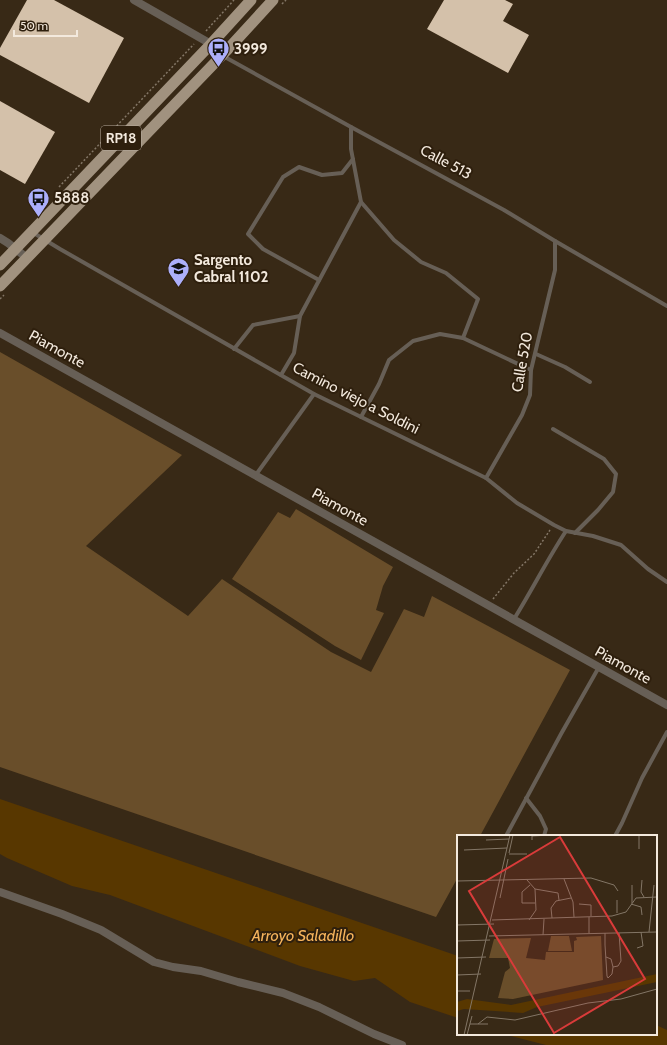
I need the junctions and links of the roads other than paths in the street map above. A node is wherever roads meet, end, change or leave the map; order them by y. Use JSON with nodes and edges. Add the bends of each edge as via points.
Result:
{"nodes":[{"id":1,"x":134,"y":0,"type":"edge"},
{"id":2,"x":251,"y":0,"type":"edge"},
{"id":3,"x":273,"y":0,"type":"edge"},
{"id":4,"x":211,"y":44,"type":"junction"},
{"id":5,"x":222,"y":55,"type":"junction"},
{"id":6,"x":352,"y":128,"type":"junction"},
{"id":7,"x":353,"y":159,"type":"junction"},
{"id":8,"x":361,"y":202,"type":"junction"},
{"id":9,"x":32,"y":232,"type":"junction"},
{"id":10,"x":0,"y":238,"type":"edge"},
{"id":11,"x":45,"y":240,"type":"junction"},
{"id":12,"x":555,"y":241,"type":"junction"},
{"id":13,"x":16,"y":249,"type":"junction"},
{"id":14,"x":28,"y":258,"type":"junction"},
{"id":15,"x":0,"y":265,"type":"edge"},
{"id":16,"x":320,"y":280,"type":"junction"},
{"id":17,"x":0,"y":286,"type":"edge"},
{"id":18,"x":667,"y":306,"type":"edge"},
{"id":19,"x":300,"y":316,"type":"junction"},
{"id":20,"x":0,"y":333,"type":"edge"},
{"id":21,"x":462,"y":338,"type":"junction"},
{"id":22,"x":234,"y":349,"type":"junction"},
{"id":23,"x":536,"y":354,"type":"junction"},
{"id":24,"x":531,"y":370,"type":"junction"},
{"id":25,"x":281,"y":375,"type":"junction"},
{"id":26,"x":590,"y":382,"type":"dead end"},
{"id":27,"x":314,"y":394,"type":"junction"},
{"id":28,"x":361,"y":417,"type":"junction"},
{"id":29,"x":553,"y":429,"type":"dead end"},
{"id":30,"x":255,"y":476,"type":"junction"},
{"id":31,"x":486,"y":478,"type":"junction"},
{"id":32,"x":566,"y":531,"type":"junction"},
{"id":33,"x":575,"y":533,"type":"junction"},
{"id":34,"x":667,"y":582,"type":"edge"},
{"id":35,"x":514,"y":619,"type":"junction"},
{"id":36,"x":599,"y":667,"type":"junction"},
{"id":37,"x":667,"y":705,"type":"edge"},
{"id":38,"x":667,"y":732,"type":"edge"},
{"id":39,"x":526,"y":798,"type":"junction"},
{"id":40,"x":507,"y":835,"type":"edge"},
{"id":41,"x":544,"y":835,"type":"edge"},
{"id":42,"x":616,"y":835,"type":"edge"},
{"id":43,"x":0,"y":892,"type":"edge"},
{"id":44,"x":402,"y":1045,"type":"edge"}],
"edges":[{"from":1,"to":4,"type":"street","name":"Calle 513"},
{"from":2,"to":4,"type":"main road","number":"RP18"},
{"from":3,"to":5,"type":"main road","number":"RP18"},
{"from":4,"to":5,"type":"street","name":"Calle 513"},
{"from":4,"to":9,"type":"main road","number":"RP18"},
{"from":5,"to":6,"type":"lane","name":"Calle 513"},
{"from":5,"to":11,"type":"main road","number":"RP18"},
{"from":6,"to":7,"type":"lane"},
{"from":6,"to":12,"type":"lane","name":"Calle 513","via":[[504,210]]},
{"from":7,"to":8,"type":"lane"},
{"from":7,"to":16,"type":"lane","via":[[342,173],[322,175],[299,167],[283,177],[248,234],[263,249]]},
{"from":8,"to":16,"type":"lane"},
{"from":8,"to":21,"type":"lane","via":[[394,240],[421,262],[446,273],[478,298]]},
{"from":9,"to":11,"type":"lane","name":"Camino viejo a Soldini"},
{"from":9,"to":13,"type":"main road","number":"RP18"},
{"from":10,"to":13,"type":"street"},
{"from":11,"to":14,"type":"main road","number":"RP18"},
{"from":11,"to":22,"type":"lane","name":"Camino viejo a Soldini"},
{"from":12,"to":18,"type":"lane","name":"Calle 513"},
{"from":12,"to":23,"type":"lane","name":"Calle 520","via":[[555,270]]},
{"from":13,"to":14,"type":"street"},
{"from":13,"to":15,"type":"main road","number":"RP18"},
{"from":14,"to":17,"type":"main road","number":"RP18"},
{"from":16,"to":19,"type":"lane"},
{"from":19,"to":22,"type":"lane","via":[[253,325]]},
{"from":19,"to":25,"type":"lane","via":[[294,353]]},
{"from":20,"to":30,"type":"street","name":"Piamonte"},
{"from":21,"to":24,"type":"lane"},
{"from":21,"to":28,"type":"lane","via":[[440,334],[413,341],[389,360]]},
{"from":22,"to":25,"type":"lane","name":"Camino viejo a Soldini"},
{"from":23,"to":24,"type":"lane","name":"Calle 520"},
{"from":23,"to":26,"type":"lane"},
{"from":24,"to":31,"type":"lane","name":"Calle 520","via":[[530,395],[522,415]]},
{"from":25,"to":27,"type":"lane","name":"Camino viejo a Soldini"},
{"from":27,"to":28,"type":"lane","name":"Camino viejo a Soldini"},
{"from":27,"to":30,"type":"lane"},
{"from":28,"to":31,"type":"lane","name":"Camino viejo a Soldini"},
{"from":29,"to":33,"type":"lane","via":[[604,460],[616,474],[613,492]]},
{"from":30,"to":35,"type":"street","name":"Piamonte"},
{"from":31,"to":32,"type":"lane","name":"Camino viejo a Soldini","via":[[517,503]]},
{"from":32,"to":33,"type":"lane","name":"Camino viejo a Soldini"},
{"from":32,"to":35,"type":"lane"},
{"from":33,"to":34,"type":"lane","name":"Camino viejo a Soldini","via":[[593,536],[621,546]]},
{"from":35,"to":36,"type":"street","name":"Piamonte"},
{"from":36,"to":37,"type":"street","name":"Piamonte"},
{"from":36,"to":39,"type":"lane"},
{"from":38,"to":42,"type":"lane"},
{"from":39,"to":40,"type":"lane"},
{"from":39,"to":41,"type":"lane","via":[[546,828]]},
{"from":43,"to":44,"type":"street","via":[[101,930],[154,962],[201,970],[282,993]]}]}
